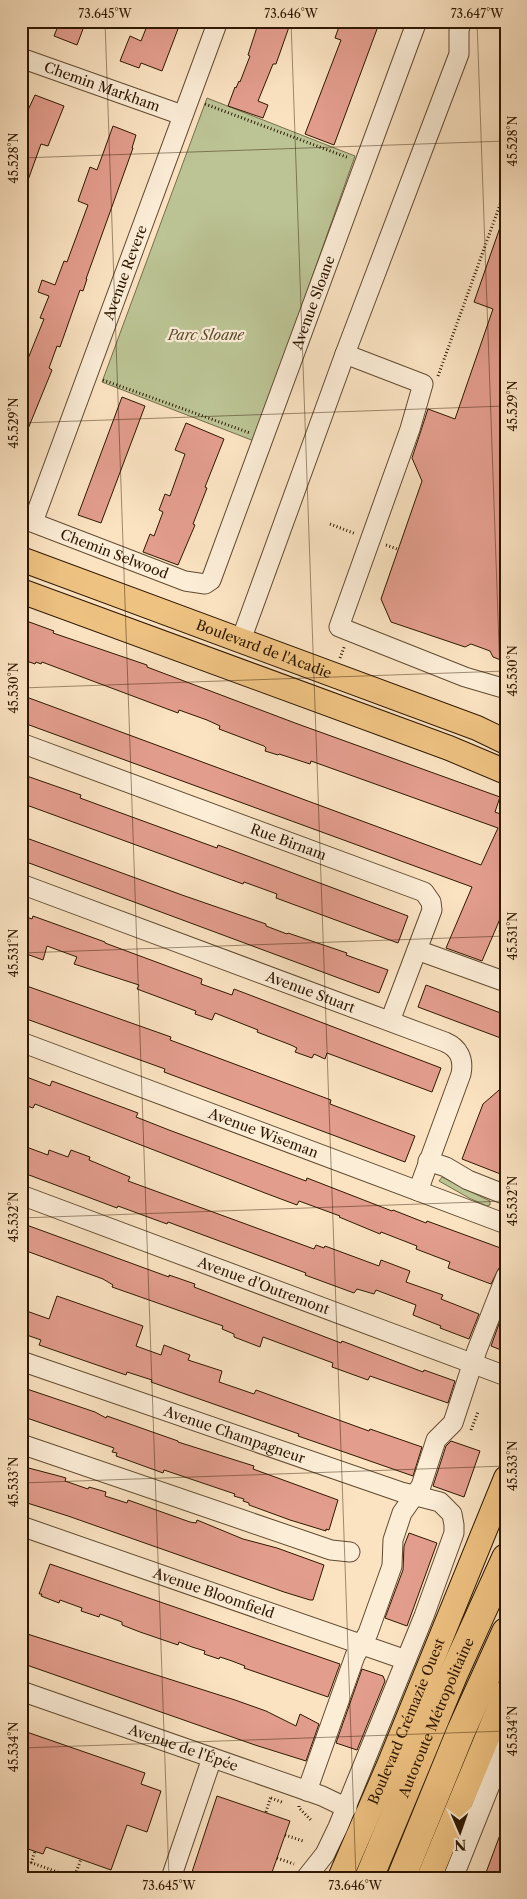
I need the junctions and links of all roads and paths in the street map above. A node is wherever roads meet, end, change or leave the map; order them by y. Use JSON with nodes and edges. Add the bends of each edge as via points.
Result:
{"nodes":[{"id":1,"x":218,"y":21,"type":"edge"},
{"id":2,"x":417,"y":21,"type":"edge"},
{"id":3,"x":462,"y":21,"type":"edge"},
{"id":4,"x":21,"y":58,"type":"edge"},
{"id":5,"x":200,"y":102,"type":"dead end"},
{"id":6,"x":182,"y":116,"type":"junction"},
{"id":7,"x":355,"y":160,"type":"dead end"},
{"id":8,"x":506,"y":188,"type":"edge"},
{"id":9,"x":344,"y":354,"type":"junction"},
{"id":10,"x":98,"y":378,"type":"dead end"},
{"id":11,"x":435,"y":384,"type":"dead end"},
{"id":12,"x":254,"y":435,"type":"dead end"},
{"id":13,"x":27,"y":520,"type":"edge"},
{"id":14,"x":21,"y":559,"type":"edge"},
{"id":15,"x":208,"y":583,"type":"joint"},
{"id":16,"x":21,"y":591,"type":"edge"},
{"id":17,"x":241,"y":640,"type":"junction"},
{"id":18,"x":506,"y":689,"type":"edge"},
{"id":19,"x":506,"y":726,"type":"edge"},
{"id":20,"x":477,"y":728,"type":"junction"},
{"id":21,"x":506,"y":742,"type":"edge"},
{"id":22,"x":21,"y":744,"type":"edge"},
{"id":23,"x":506,"y":772,"type":"edge"},
{"id":24,"x":21,"y":884,"type":"edge"},
{"id":25,"x":506,"y":917,"type":"edge"},
{"id":26,"x":500,"y":932,"type":"dead end"},
{"id":27,"x":417,"y":950,"type":"junction"},
{"id":28,"x":506,"y":982,"type":"edge"},
{"id":29,"x":390,"y":1022,"type":"junction"},
{"id":30,"x":21,"y":1042,"type":"edge"},
{"id":31,"x":428,"y":1161,"type":"junction"},
{"id":32,"x":418,"y":1191,"type":"junction"},
{"id":33,"x":505,"y":1194,"type":"edge"},
{"id":34,"x":21,"y":1195,"type":"edge"},
{"id":35,"x":500,"y":1221,"type":"edge"},
{"id":36,"x":506,"y":1276,"type":"edge"},
{"id":37,"x":21,"y":1361,"type":"edge"},
{"id":38,"x":473,"y":1364,"type":"junction"},
{"id":39,"x":506,"y":1376,"type":"edge"},
{"id":40,"x":478,"y":1412,"type":"dead end"},
{"id":41,"x":471,"y":1430,"type":"dead end"},
{"id":42,"x":21,"y":1444,"type":"edge"},
{"id":43,"x":506,"y":1478,"type":"edge"},
{"id":44,"x":413,"y":1495,"type":"junction"},
{"id":45,"x":448,"y":1509,"type":"joint"},
{"id":46,"x":21,"y":1526,"type":"edge"},
{"id":47,"x":350,"y":1552,"type":"dead end"},
{"id":48,"x":506,"y":1558,"type":"edge"},
{"id":49,"x":470,"y":1564,"type":"junction"},
{"id":50,"x":424,"y":1616,"type":"junction"},
{"id":51,"x":506,"y":1632,"type":"edge"},
{"id":52,"x":362,"y":1644,"type":"junction"},
{"id":53,"x":406,"y":1660,"type":"junction"},
{"id":54,"x":21,"y":1690,"type":"edge"},
{"id":55,"x":506,"y":1692,"type":"edge"},
{"id":56,"x":506,"y":1745,"type":"edge"},
{"id":57,"x":212,"y":1758,"type":"junction"},
{"id":58,"x":273,"y":1792,"type":"dead end"},
{"id":59,"x":304,"y":1796,"type":"junction"},
{"id":60,"x":347,"y":1808,"type":"junction"},
{"id":61,"x":266,"y":1812,"type":"dead end"},
{"id":62,"x":311,"y":1820,"type":"dead end"},
{"id":63,"x":285,"y":1835,"type":"dead end"},
{"id":64,"x":303,"y":1841,"type":"dead end"},
{"id":65,"x":21,"y":1843,"type":"edge"},
{"id":66,"x":26,"y":1845,"type":"dead end"},
{"id":67,"x":35,"y":1851,"type":"dead end"},
{"id":68,"x":278,"y":1858,"type":"dead end"},
{"id":69,"x":81,"y":1859,"type":"dead end"},
{"id":70,"x":21,"y":1860,"type":"edge"},
{"id":71,"x":30,"y":1863,"type":"junction"},
{"id":72,"x":300,"y":1871,"type":"edge"},
{"id":73,"x":74,"y":1878,"type":"edge"},
{"id":74,"x":171,"y":1878,"type":"edge"},
{"id":75,"x":340,"y":1878,"type":"edge"},
{"id":76,"x":369,"y":1878,"type":"edge"},
{"id":77,"x":401,"y":1878,"type":"edge"},
{"id":78,"x":429,"y":1878,"type":"edge"},
{"id":79,"x":454,"y":1878,"type":"edge"}],
"edges":[{"from":1,"to":6,"type":"street","name":"Avenue Revere"},
{"from":2,"to":15,"type":"street","name":"Avenue Sloane"},
{"from":3,"to":9,"type":"street","via":[[458,30],[459,54]]},
{"from":4,"to":6,"type":"street","name":"Chemin Markham"},
{"from":5,"to":7,"type":"path"},
{"from":6,"to":13,"type":"street","name":"Avenue Revere"},
{"from":8,"to":11,"type":"path"},
{"from":9,"to":17,"type":"street"},
{"from":9,"to":18,"type":"street","via":[[423,384],[339,627]]},
{"from":10,"to":12,"type":"path"},
{"from":13,"to":15,"type":"street","name":"Chemin Selwood","via":[[185,581]]},
{"from":14,"to":17,"type":"main road","name":"Boulevard de l'Acadie"},
{"from":16,"to":23,"type":"main road","name":"Boulevard de l'Acadie","via":[[449,748]]},
{"from":17,"to":20,"type":"main road","name":"Boulevard de l'Acadie"},
{"from":19,"to":20,"type":"main road"},
{"from":20,"to":21,"type":"main road","name":"Boulevard de l'Acadie"},
{"from":22,"to":27,"type":"street","name":"Rue Birnam","via":[[424,892],[432,910]]},
{"from":24,"to":29,"type":"street","name":"Avenue Stuart"},
{"from":25,"to":26,"type":"path"},
{"from":27,"to":28,"type":"street"},
{"from":27,"to":29,"type":"street","name":"Rue Birnam"},
{"from":29,"to":31,"type":"street","name":"Avenue Stuart","via":[[450,1044],[462,1060],[461,1074]]},
{"from":30,"to":32,"type":"street","name":"Avenue Wiseman"},
{"from":31,"to":32,"type":"street","name":"Avenue Stuart"},
{"from":31,"to":33,"type":"street"},
{"from":32,"to":35,"type":"street","name":"Avenue Wiseman"},
{"from":33,"to":35,"type":"street"},
{"from":34,"to":38,"type":"street","name":"Avenue d'Outremont"},
{"from":36,"to":38,"type":"street"},
{"from":37,"to":44,"type":"street","name":"Avenue Champagneur"},
{"from":38,"to":39,"type":"street","name":"Avenue d'Outremont"},
{"from":38,"to":44,"type":"street","via":[[453,1423],[436,1440],[420,1486]]},
{"from":40,"to":41,"type":"path"},
{"from":42,"to":47,"type":"street","via":[[331,1550]]},
{"from":43,"to":49,"type":"main road","name":"Boulevard Crémazie Ouest"},
{"from":44,"to":45,"type":"street","name":"Avenue Champagneur","via":[[440,1502]]},
{"from":44,"to":52,"type":"street","via":[[402,1513],[393,1540],[392,1566]]},
{"from":45,"to":50,"type":"street","name":"Boulevard Crémazie Ouest","via":[[454,1533]]},
{"from":46,"to":52,"type":"street","name":"Avenue Bloomfield"},
{"from":48,"to":76,"type":"highway","name":"Autoroute Métropolitaine","via":[[450,1682]]},
{"from":49,"to":50,"type":"street","name":"Boulevard Crémazie Ouest"},
{"from":49,"to":75,"type":"main road","name":"Boulevard Crémazie Ouest"},
{"from":50,"to":53,"type":"street","name":"Boulevard Crémazie Ouest"},
{"from":51,"to":77,"type":"highway","name":"Autoroute Métropolitaine","via":[[461,1731]]},
{"from":52,"to":53,"type":"street","name":"Avenue Bloomfield"},
{"from":52,"to":59,"type":"street"},
{"from":53,"to":60,"type":"street","name":"Boulevard Crémazie Ouest"},
{"from":54,"to":57,"type":"street","name":"Avenue de l'Épée"},
{"from":55,"to":78,"type":"main road"},
{"from":56,"to":79,"type":"street"},
{"from":57,"to":59,"type":"street","name":"Avenue de l'Épée"},
{"from":57,"to":74,"type":"street"},
{"from":58,"to":61,"type":"path"},
{"from":59,"to":60,"type":"street","name":"Avenue de l'Épée"},
{"from":59,"to":62,"type":"path","via":[[299,1808]]},
{"from":60,"to":72,"type":"street","name":"Boulevard Crémazie Ouest","via":[[325,1854]]},
{"from":63,"to":64,"type":"path"},
{"from":65,"to":66,"type":"path"},
{"from":67,"to":71,"type":"path"},
{"from":68,"to":72,"type":"path"},
{"from":69,"to":73,"type":"path"},
{"from":70,"to":71,"type":"path"},
{"from":71,"to":73,"type":"path"}]}
